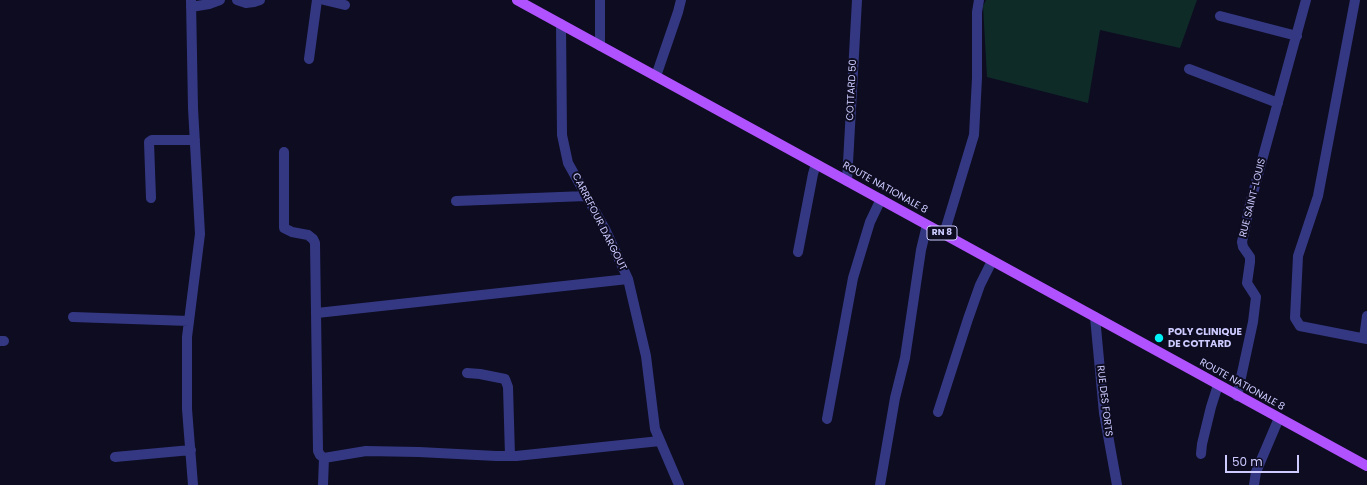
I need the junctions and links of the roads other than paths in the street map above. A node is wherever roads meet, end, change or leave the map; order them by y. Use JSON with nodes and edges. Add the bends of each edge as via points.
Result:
{"nodes":[{"id":1,"x":220,"y":0,"type":"edge"},
{"id":2,"x":237,"y":0,"type":"edge"},
{"id":3,"x":260,"y":0,"type":"edge"},
{"id":4,"x":318,"y":0,"type":"edge"},
{"id":5,"x":324,"y":0,"type":"edge"},
{"id":6,"x":518,"y":0,"type":"edge"},
{"id":7,"x":600,"y":0,"type":"edge"},
{"id":8,"x":681,"y":0,"type":"edge"},
{"id":9,"x":858,"y":0,"type":"edge"},
{"id":10,"x":979,"y":0,"type":"edge"},
{"id":11,"x":1306,"y":0,"type":"edge"},
{"id":12,"x":1355,"y":0,"type":"edge"},
{"id":13,"x":191,"y":4,"type":"edge"},
{"id":14,"x":345,"y":5,"type":"dead end"},
{"id":15,"x":1220,"y":16,"type":"dead end"},
{"id":16,"x":561,"y":24,"type":"junction"},
{"id":17,"x":1297,"y":36,"type":"junction"},
{"id":18,"x":600,"y":46,"type":"junction"},
{"id":19,"x":309,"y":59,"type":"dead end"},
{"id":20,"x":1189,"y":69,"type":"dead end"},
{"id":21,"x":656,"y":76,"type":"junction"},
{"id":22,"x":1278,"y":103,"type":"junction"},
{"id":23,"x":194,"y":140,"type":"junction"},
{"id":24,"x":284,"y":152,"type":"dead end"},
{"id":25,"x":816,"y":164,"type":"junction"},
{"id":26,"x":847,"y":181,"type":"junction"},
{"id":27,"x":586,"y":196,"type":"junction"},
{"id":28,"x":151,"y":198,"type":"dead end"},
{"id":29,"x":881,"y":199,"type":"junction"},
{"id":30,"x":456,"y":201,"type":"dead end"},
{"id":31,"x":927,"y":225,"type":"junction"},
{"id":32,"x":944,"y":234,"type":"junction"},
{"id":33,"x":798,"y":252,"type":"dead end"},
{"id":34,"x":992,"y":261,"type":"junction"},
{"id":35,"x":628,"y":278,"type":"junction"},
{"id":36,"x":316,"y":313,"type":"junction"},
{"id":37,"x":1367,"y":316,"type":"edge"},
{"id":38,"x":73,"y":317,"type":"dead end"},
{"id":39,"x":1095,"y":317,"type":"junction"},
{"id":40,"x":189,"y":321,"type":"junction"},
{"id":41,"x":1365,"y":338,"type":"edge"},
{"id":42,"x":467,"y":373,"type":"dead end"},
{"id":43,"x":1218,"y":385,"type":"junction"},
{"id":44,"x":1237,"y":396,"type":"junction"},
{"id":45,"x":938,"y":412,"type":"dead end"},
{"id":46,"x":1279,"y":418,"type":"junction"},
{"id":47,"x":827,"y":419,"type":"dead end"},
{"id":48,"x":660,"y":441,"type":"junction"},
{"id":49,"x":191,"y":450,"type":"junction"},
{"id":50,"x":1201,"y":454,"type":"dead end"},
{"id":51,"x":510,"y":456,"type":"junction"},
{"id":52,"x":115,"y":457,"type":"dead end"},
{"id":53,"x":324,"y":458,"type":"junction"},
{"id":54,"x":1367,"y":466,"type":"edge"},
{"id":55,"x":193,"y":485,"type":"edge"},
{"id":56,"x":323,"y":485,"type":"edge"},
{"id":57,"x":679,"y":485,"type":"edge"},
{"id":58,"x":880,"y":485,"type":"edge"},
{"id":59,"x":1117,"y":485,"type":"edge"},
{"id":60,"x":1254,"y":485,"type":"edge"}],
"edges":[{"from":1,"to":13,"type":"street","via":[[209,4]]},
{"from":2,"to":3,"type":"street","via":[[246,3]]},
{"from":4,"to":19,"type":"street"},
{"from":5,"to":14,"type":"street"},
{"from":6,"to":16,"type":"main road","name":"ROUTE NATIONALE 8","number":"RN 8"},
{"from":7,"to":18,"type":"street"},
{"from":8,"to":21,"type":"street"},
{"from":9,"to":26,"type":"street","name":"COTTARD 50"},
{"from":10,"to":32,"type":"street","via":[[974,135]]},
{"from":11,"to":17,"type":"street","name":"RUE SAINT-LOUIS"},
{"from":12,"to":41,"type":"street","via":[[1318,196],[1298,256],[1295,318],[1300,326]]},
{"from":13,"to":23,"type":"street"},
{"from":15,"to":17,"type":"street"},
{"from":16,"to":18,"type":"main road","name":"ROUTE NATIONALE 8","number":"RN 8"},
{"from":16,"to":27,"type":"street","name":"CARREFOUR DARGOUT","via":[[562,135],[568,163]]},
{"from":17,"to":22,"type":"street","name":"RUE SAINT-LOUIS"},
{"from":18,"to":21,"type":"main road","name":"ROUTE NATIONALE 8","number":"RN 8"},
{"from":20,"to":22,"type":"street"},
{"from":21,"to":25,"type":"main road","name":"ROUTE NATIONALE 8","number":"RN 8"},
{"from":22,"to":44,"type":"street","name":"RUE SAINT-LOUIS","via":[[1242,242],[1250,257],[1247,283],[1256,297]]},
{"from":23,"to":28,"type":"street","via":[[149,142]]},
{"from":23,"to":40,"type":"street","via":[[200,234]]},
{"from":24,"to":36,"type":"street","via":[[284,228],[308,236],[315,243]]},
{"from":25,"to":26,"type":"main road","name":"ROUTE NATIONALE 8","number":"RN 8"},
{"from":25,"to":33,"type":"street"},
{"from":26,"to":29,"type":"main road","name":"ROUTE NATIONALE 8","number":"RN 8"},
{"from":27,"to":30,"type":"street"},
{"from":27,"to":35,"type":"street","name":"CARREFOUR DARGOUT"},
{"from":29,"to":31,"type":"main road","name":"ROUTE NATIONALE 8","number":"RN 8"},
{"from":29,"to":47,"type":"street","via":[[870,222],[853,278]]},
{"from":31,"to":32,"type":"main road","name":"ROUTE NATIONALE 8","number":"RN 8"},
{"from":31,"to":58,"type":"street","via":[[905,358],[895,398]]},
{"from":32,"to":34,"type":"main road","name":"ROUTE NATIONALE 8","number":"RN 8"},
{"from":34,"to":39,"type":"main road","name":"ROUTE NATIONALE 8","number":"RN 8"},
{"from":34,"to":45,"type":"street","via":[[980,285]]},
{"from":35,"to":36,"type":"street"},
{"from":35,"to":48,"type":"street","name":"CARREFOUR DARGOUT","via":[[646,356],[655,428]]},
{"from":36,"to":53,"type":"street","via":[[318,451]]},
{"from":37,"to":41,"type":"street"},
{"from":38,"to":40,"type":"street"},
{"from":39,"to":43,"type":"main road","name":"ROUTE NATIONALE 8","number":"RN 8"},
{"from":39,"to":59,"type":"street","name":"RUE DES FORTS","via":[[1104,413]]},
{"from":40,"to":49,"type":"street","via":[[187,409]]},
{"from":42,"to":51,"type":"street","via":[[505,379],[508,387]]},
{"from":43,"to":44,"type":"main road","name":"ROUTE NATIONALE 8","number":"RN 8"},
{"from":43,"to":50,"type":"street"},
{"from":44,"to":46,"type":"main road","name":"ROUTE NATIONALE 8","number":"RN 8"},
{"from":46,"to":54,"type":"main road","name":"ROUTE NATIONALE 8","number":"RN 8"},
{"from":46,"to":60,"type":"street","via":[[1256,472]]},
{"from":48,"to":51,"type":"street"},
{"from":48,"to":57,"type":"street","name":"CARREFOUR DARGOUT"},
{"from":49,"to":52,"type":"street"},
{"from":49,"to":55,"type":"street"},
{"from":51,"to":53,"type":"street","via":[[366,451]]},
{"from":53,"to":56,"type":"street"}]}
